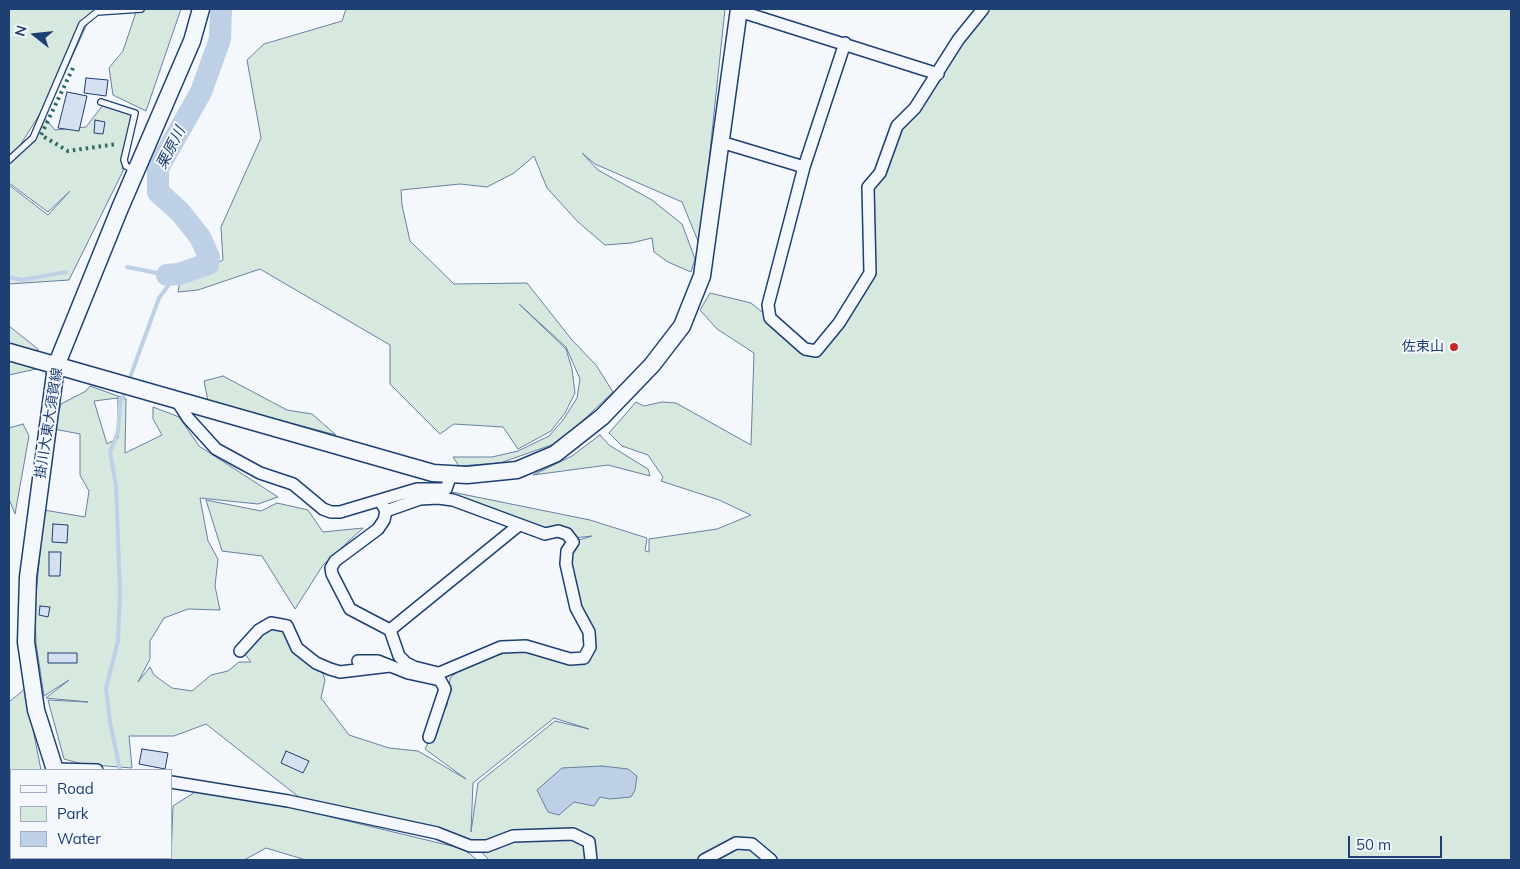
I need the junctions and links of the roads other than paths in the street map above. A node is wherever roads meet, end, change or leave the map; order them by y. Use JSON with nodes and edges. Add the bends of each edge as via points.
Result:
{"nodes":[{"id":1,"x":141,"y":9,"type":"edge"},
{"id":2,"x":201,"y":9,"type":"edge"},
{"id":3,"x":983,"y":9,"type":"edge"},
{"id":4,"x":739,"y":10,"type":"edge"},
{"id":5,"x":845,"y":43,"type":"junction"},
{"id":6,"x":938,"y":74,"type":"junction"},
{"id":7,"x":101,"y":102,"type":"dead end"},
{"id":8,"x":721,"y":142,"type":"junction"},
{"id":9,"x":9,"y":160,"type":"edge"},
{"id":10,"x":804,"y":167,"type":"junction"},
{"id":11,"x":136,"y":171,"type":"junction"},
{"id":12,"x":9,"y":352,"type":"edge"},
{"id":13,"x":56,"y":366,"type":"junction"},
{"id":14,"x":177,"y":400,"type":"junction"},
{"id":15,"x":451,"y":475,"type":"junction"},
{"id":16,"x":383,"y":505,"type":"junction"},
{"id":17,"x":519,"y":525,"type":"junction"},
{"id":18,"x":390,"y":630,"type":"junction"},
{"id":19,"x":240,"y":651,"type":"dead end"},
{"id":20,"x":358,"y":661,"type":"dead end"},
{"id":21,"x":390,"y":666,"type":"junction"},
{"id":22,"x":434,"y":675,"type":"junction"},
{"id":23,"x":429,"y":737,"type":"dead end"},
{"id":24,"x":54,"y":769,"type":"edge"},
{"id":25,"x":172,"y":782,"type":"edge"},
{"id":26,"x":591,"y":860,"type":"edge"},
{"id":27,"x":704,"y":860,"type":"edge"},
{"id":28,"x":771,"y":860,"type":"edge"}],
"edges":[{"from":1,"to":9,"type":"lane","via":[[97,12],[82,24],[33,138]]},
{"from":2,"to":11,"type":"street","name":"掛川大東大須賀線","via":[[192,42]]},
{"from":3,"to":6,"type":"street","via":[[958,40]]},
{"from":4,"to":5,"type":"street"},
{"from":4,"to":8,"type":"street"},
{"from":5,"to":6,"type":"street"},
{"from":5,"to":10,"type":"street"},
{"from":6,"to":10,"type":"street","via":[[915,108],[897,126],[880,173],[868,187],[870,273],[839,323],[816,351],[805,349],[770,318],[768,306]]},
{"from":7,"to":11,"type":"lane","via":[[135,113],[124,160],[126,166]]},
{"from":8,"to":10,"type":"street"},
{"from":8,"to":15,"type":"street","via":[[702,276],[682,326],[652,365],[602,417],[555,454],[517,470]]},
{"from":11,"to":13,"type":"street","name":"掛川大東大須賀線"},
{"from":12,"to":13,"type":"street"},
{"from":13,"to":14,"type":"street"},
{"from":13,"to":24,"type":"street","name":"掛川大東大須賀線","via":[[32,538],[26,642],[36,710]]},
{"from":14,"to":15,"type":"street","via":[[414,468]]},
{"from":14,"to":16,"type":"street","via":[[192,424],[216,449],[260,473],[293,484],[323,509],[340,512]]},
{"from":15,"to":16,"type":"street","via":[[446,489],[417,489]]},
{"from":16,"to":17,"type":"street","via":[[438,498],[453,500]]},
{"from":16,"to":18,"type":"street","via":[[384,520],[378,529],[335,561],[331,568],[350,609]]},
{"from":17,"to":18,"type":"street"},
{"from":17,"to":22,"type":"street","via":[[544,534],[558,531],[568,534],[573,542],[567,551],[566,564],[576,608],[589,632],[588,654],[584,658],[570,659],[526,646],[501,647]]},
{"from":18,"to":22,"type":"street","via":[[399,656],[414,668]]},
{"from":19,"to":21,"type":"street","via":[[259,630],[271,623],[286,626],[297,648],[330,670],[340,672]]},
{"from":20,"to":21,"type":"street","via":[[378,661]]},
{"from":21,"to":22,"type":"street","via":[[417,676]]},
{"from":22,"to":23,"type":"street","via":[[445,689]]},
{"from":25,"to":26,"type":"street","via":[[309,805],[437,833],[470,846],[486,846],[513,836],[573,834],[589,842]]},
{"from":27,"to":28,"type":"street","via":[[736,843],[752,844]]}]}
